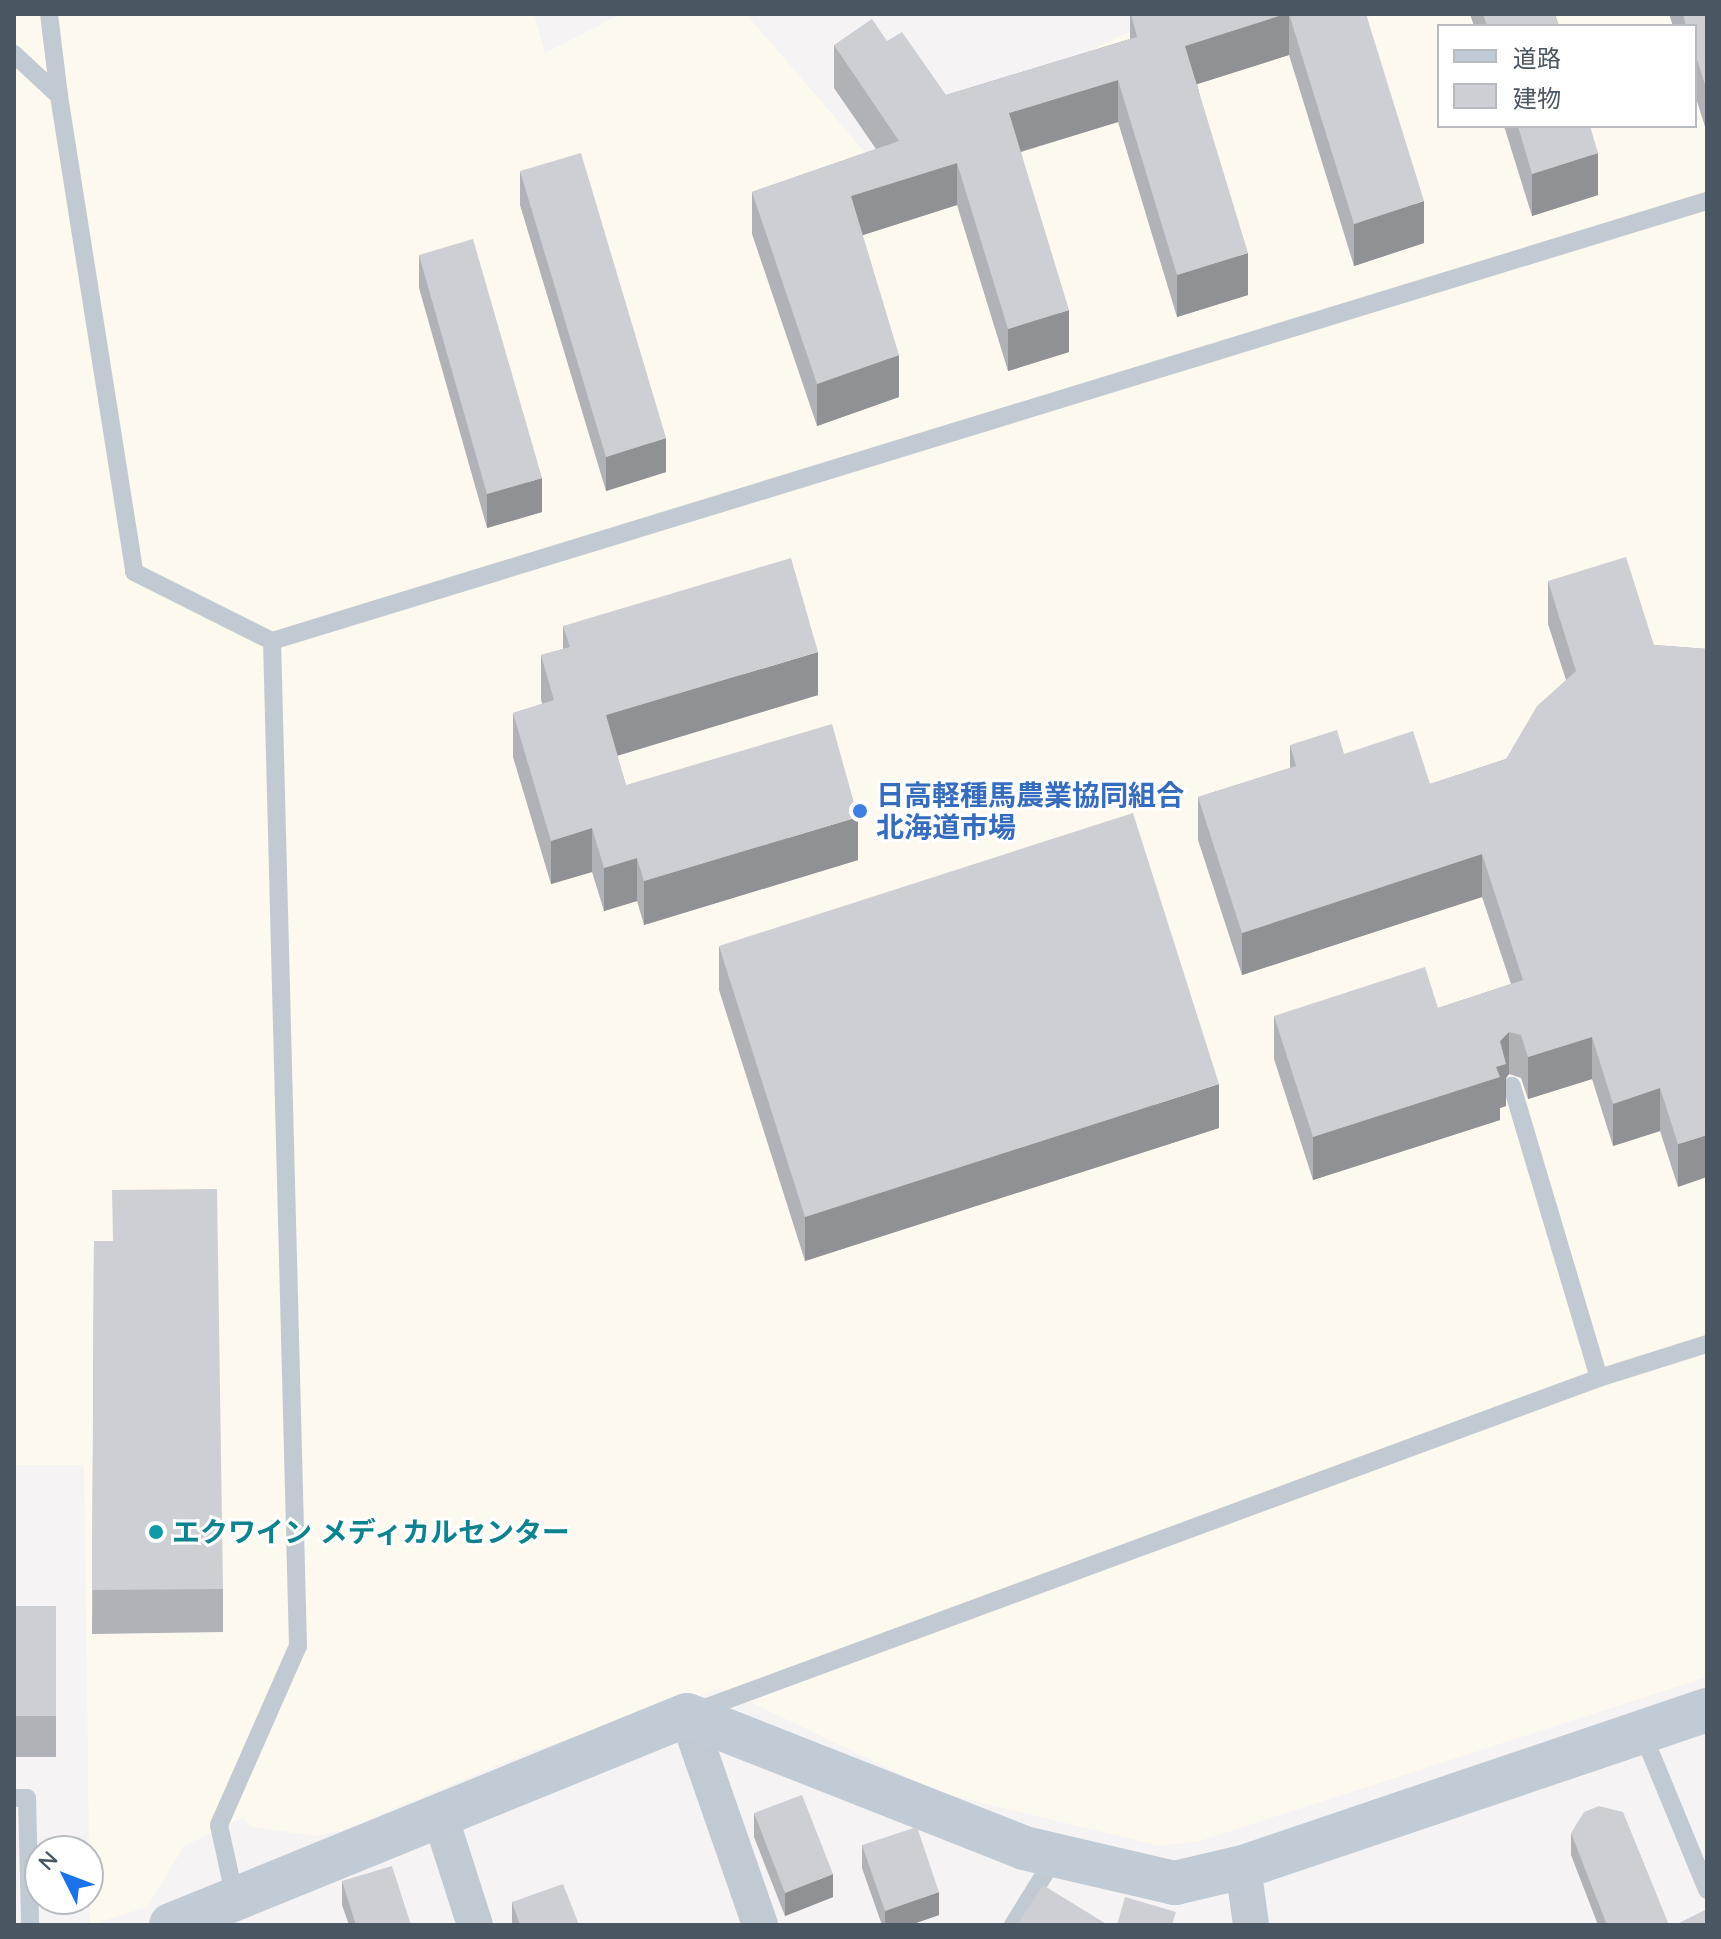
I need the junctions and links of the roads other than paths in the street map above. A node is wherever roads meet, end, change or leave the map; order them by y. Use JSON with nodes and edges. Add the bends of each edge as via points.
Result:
{"nodes":[{"id":1,"x":49,"y":14,"type":"edge"},
{"id":2,"x":14,"y":54,"type":"edge"},
{"id":3,"x":59,"y":96,"type":"junction"},
{"id":4,"x":1707,"y":201,"type":"edge"},
{"id":5,"x":272,"y":641,"type":"junction"},
{"id":6,"x":1512,"y":1086,"type":"dead end"},
{"id":7,"x":1707,"y":1344,"type":"edge"},
{"id":8,"x":1599,"y":1378,"type":"junction"},
{"id":9,"x":1707,"y":1710,"type":"edge"},
{"id":10,"x":687,"y":1715,"type":"junction"},
{"id":11,"x":1642,"y":1732,"type":"junction"},
{"id":12,"x":14,"y":1798,"type":"edge"},
{"id":13,"x":439,"y":1813,"type":"junction"},
{"id":14,"x":1055,"y":1857,"type":"junction"},
{"id":15,"x":1243,"y":1867,"type":"junction"},
{"id":16,"x":1707,"y":1890,"type":"edge"},
{"id":17,"x":235,"y":1898,"type":"junction"},
{"id":18,"x":30,"y":1925,"type":"edge"},
{"id":19,"x":171,"y":1925,"type":"edge"},
{"id":20,"x":475,"y":1925,"type":"edge"},
{"id":21,"x":760,"y":1925,"type":"edge"},
{"id":22,"x":1013,"y":1925,"type":"edge"},
{"id":23,"x":1251,"y":1925,"type":"edge"}],
"edges":[{"from":1,"to":3,"type":"lane"},
{"from":2,"to":3,"type":"lane"},
{"from":3,"to":5,"type":"lane","via":[[134,572]]},
{"from":4,"to":5,"type":"lane"},
{"from":5,"to":17,"type":"lane","via":[[298,1646],[219,1825]]},
{"from":6,"to":8,"type":"lane"},
{"from":7,"to":8,"type":"lane"},
{"from":8,"to":10,"type":"lane"},
{"from":9,"to":11,"type":"street"},
{"from":10,"to":13,"type":"street"},
{"from":10,"to":14,"type":"street"},
{"from":10,"to":21,"type":"street"},
{"from":11,"to":15,"type":"street"},
{"from":11,"to":16,"type":"lane"},
{"from":12,"to":18,"type":"lane","via":[[27,1798]]},
{"from":13,"to":17,"type":"street"},
{"from":13,"to":20,"type":"street"},
{"from":14,"to":15,"type":"street","via":[[1175,1883]]},
{"from":14,"to":22,"type":"lane"},
{"from":15,"to":23,"type":"street"},
{"from":17,"to":19,"type":"street"}]}
